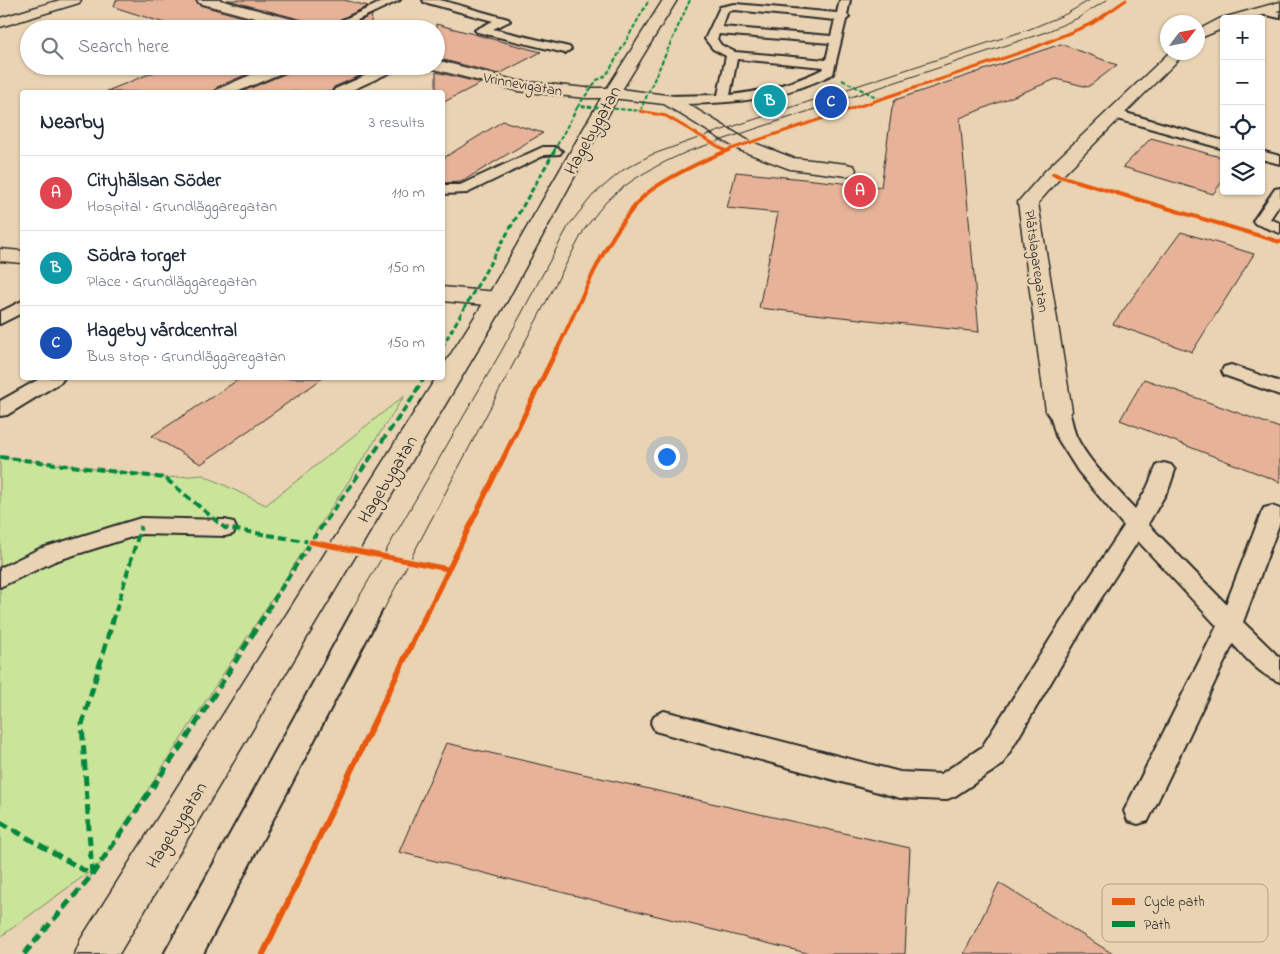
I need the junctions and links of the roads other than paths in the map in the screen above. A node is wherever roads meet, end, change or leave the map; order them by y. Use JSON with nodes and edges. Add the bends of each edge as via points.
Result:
{"nodes":[{"id":1,"x":74,"y":0,"type":"edge"},
{"id":2,"x":204,"y":0,"type":"edge"},
{"id":3,"x":363,"y":0,"type":"edge"},
{"id":4,"x":395,"y":0,"type":"edge"},
{"id":5,"x":428,"y":0,"type":"edge"},
{"id":6,"x":670,"y":0,"type":"edge"},
{"id":7,"x":382,"y":6,"type":"junction"},
{"id":8,"x":842,"y":6,"type":"edge"},
{"id":9,"x":1280,"y":6,"type":"edge"},
{"id":10,"x":1261,"y":11,"type":"junction"},
{"id":11,"x":1247,"y":15,"type":"edge"},
{"id":12,"x":1280,"y":15,"type":"edge"},
{"id":13,"x":279,"y":20,"type":"edge"},
{"id":14,"x":349,"y":20,"type":"edge"},
{"id":15,"x":2,"y":24,"type":"edge"},
{"id":16,"x":1220,"y":24,"type":"edge"},
{"id":17,"x":714,"y":30,"type":"junction"},
{"id":18,"x":1205,"y":32,"type":"edge"},
{"id":19,"x":837,"y":40,"type":"junction"},
{"id":20,"x":565,"y":49,"type":"dead end"},
{"id":21,"x":732,"y":55,"type":"junction"},
{"id":22,"x":1171,"y":60,"type":"edge"},
{"id":23,"x":831,"y":64,"type":"junction"},
{"id":24,"x":445,"y":67,"type":"edge"},
{"id":25,"x":264,"y":75,"type":"edge"},
{"id":26,"x":378,"y":75,"type":"edge"},
{"id":27,"x":229,"y":90,"type":"edge"},
{"id":28,"x":344,"y":90,"type":"edge"},
{"id":29,"x":612,"y":93,"type":"junction"},
{"id":30,"x":668,"y":100,"type":"junction"},
{"id":31,"x":723,"y":100,"type":"junction"},
{"id":32,"x":1115,"y":114,"type":"junction"},
{"id":33,"x":1220,"y":144,"type":"edge"},
{"id":34,"x":555,"y":151,"type":"dead end"},
{"id":35,"x":1265,"y":156,"type":"edge"},
{"id":36,"x":1280,"y":160,"type":"edge"},
{"id":37,"x":847,"y":170,"type":"dead end"},
{"id":38,"x":445,"y":188,"type":"edge"},
{"id":39,"x":1280,"y":192,"type":"edge"},
{"id":40,"x":1280,"y":228,"type":"edge"},
{"id":41,"x":0,"y":255,"type":"edge"},
{"id":42,"x":20,"y":257,"type":"edge"},
{"id":43,"x":445,"y":294,"type":"edge"},
{"id":44,"x":497,"y":299,"type":"junction"},
{"id":45,"x":20,"y":307,"type":"edge"},
{"id":46,"x":0,"y":319,"type":"edge"},
{"id":47,"x":1231,"y":371,"type":"dead end"},
{"id":48,"x":51,"y":380,"type":"edge"},
{"id":49,"x":1280,"y":389,"type":"edge"},
{"id":50,"x":0,"y":410,"type":"edge"},
{"id":51,"x":1059,"y":412,"type":"joint"},
{"id":52,"x":1164,"y":470,"type":"dead end"},
{"id":53,"x":1272,"y":514,"type":"dead end"},
{"id":54,"x":1136,"y":526,"type":"junction"},
{"id":55,"x":225,"y":528,"type":"dead end"},
{"id":56,"x":0,"y":578,"type":"edge"},
{"id":57,"x":1230,"y":624,"type":"junction"},
{"id":58,"x":1280,"y":671,"type":"edge"},
{"id":59,"x":664,"y":722,"type":"dead end"},
{"id":60,"x":1138,"y":811,"type":"dead end"},
{"id":61,"x":96,"y":954,"type":"edge"}],
"edges":[{"from":1,"to":15,"type":"street"},
{"from":2,"to":13,"type":"street"},
{"from":3,"to":7,"type":"lane"},
{"from":4,"to":7,"type":"lane"},
{"from":5,"to":20,"type":"lane","via":[[504,21],[481,30]]},
{"from":6,"to":29,"type":"street","name":"Hagebygatan"},
{"from":7,"to":14,"type":"lane"},
{"from":8,"to":17,"type":"lane","via":[[724,9]]},
{"from":8,"to":19,"type":"lane"},
{"from":9,"to":10,"type":"street"},
{"from":10,"to":11,"type":"street"},
{"from":10,"to":12,"type":"lane"},
{"from":16,"to":18,"type":"street"},
{"from":17,"to":19,"type":"lane"},
{"from":17,"to":21,"type":"lane","via":[[711,39],[717,47]]},
{"from":19,"to":23,"type":"lane"},
{"from":21,"to":23,"type":"lane"},
{"from":21,"to":31,"type":"lane"},
{"from":22,"to":32,"type":"street","name":"Plåtslagaregatan"},
{"from":23,"to":31,"type":"lane","via":[[828,71],[813,81],[772,94]]},
{"from":24,"to":29,"type":"street","name":"Vrinnevigatan","via":[[518,86]]},
{"from":25,"to":27,"type":"street"},
{"from":26,"to":28,"type":"lane"},
{"from":29,"to":30,"type":"street","name":"Vrinnevigatan"},
{"from":29,"to":44,"type":"street","name":"Hagebygatan"},
{"from":30,"to":31,"type":"lane"},
{"from":30,"to":37,"type":"street","via":[[743,145],[790,163]]},
{"from":32,"to":33,"type":"lane"},
{"from":32,"to":51,"type":"street","name":"Plåtslagaregatan","via":[[1028,202]]},
{"from":34,"to":38,"type":"lane","via":[[543,151],[462,190]]},
{"from":35,"to":36,"type":"lane"},
{"from":39,"to":40,"type":"lane","via":[[1260,221]]},
{"from":41,"to":42,"type":"street"},
{"from":43,"to":44,"type":"street"},
{"from":44,"to":61,"type":"street","name":"Hagebygatan"},
{"from":45,"to":46,"type":"lane"},
{"from":47,"to":49,"type":"lane"},
{"from":48,"to":50,"type":"lane"},
{"from":51,"to":54,"type":"lane","via":[[1066,436],[1085,466]]},
{"from":52,"to":54,"type":"lane","via":[[1158,488]]},
{"from":53,"to":57,"type":"lane"},
{"from":54,"to":57,"type":"lane"},
{"from":54,"to":59,"type":"lane","via":[[992,756],[945,787],[900,785]]},
{"from":55,"to":56,"type":"lane","via":[[141,526],[48,555]]},
{"from":57,"to":58,"type":"lane","via":[[1265,661]]},
{"from":57,"to":60,"type":"lane"}]}
